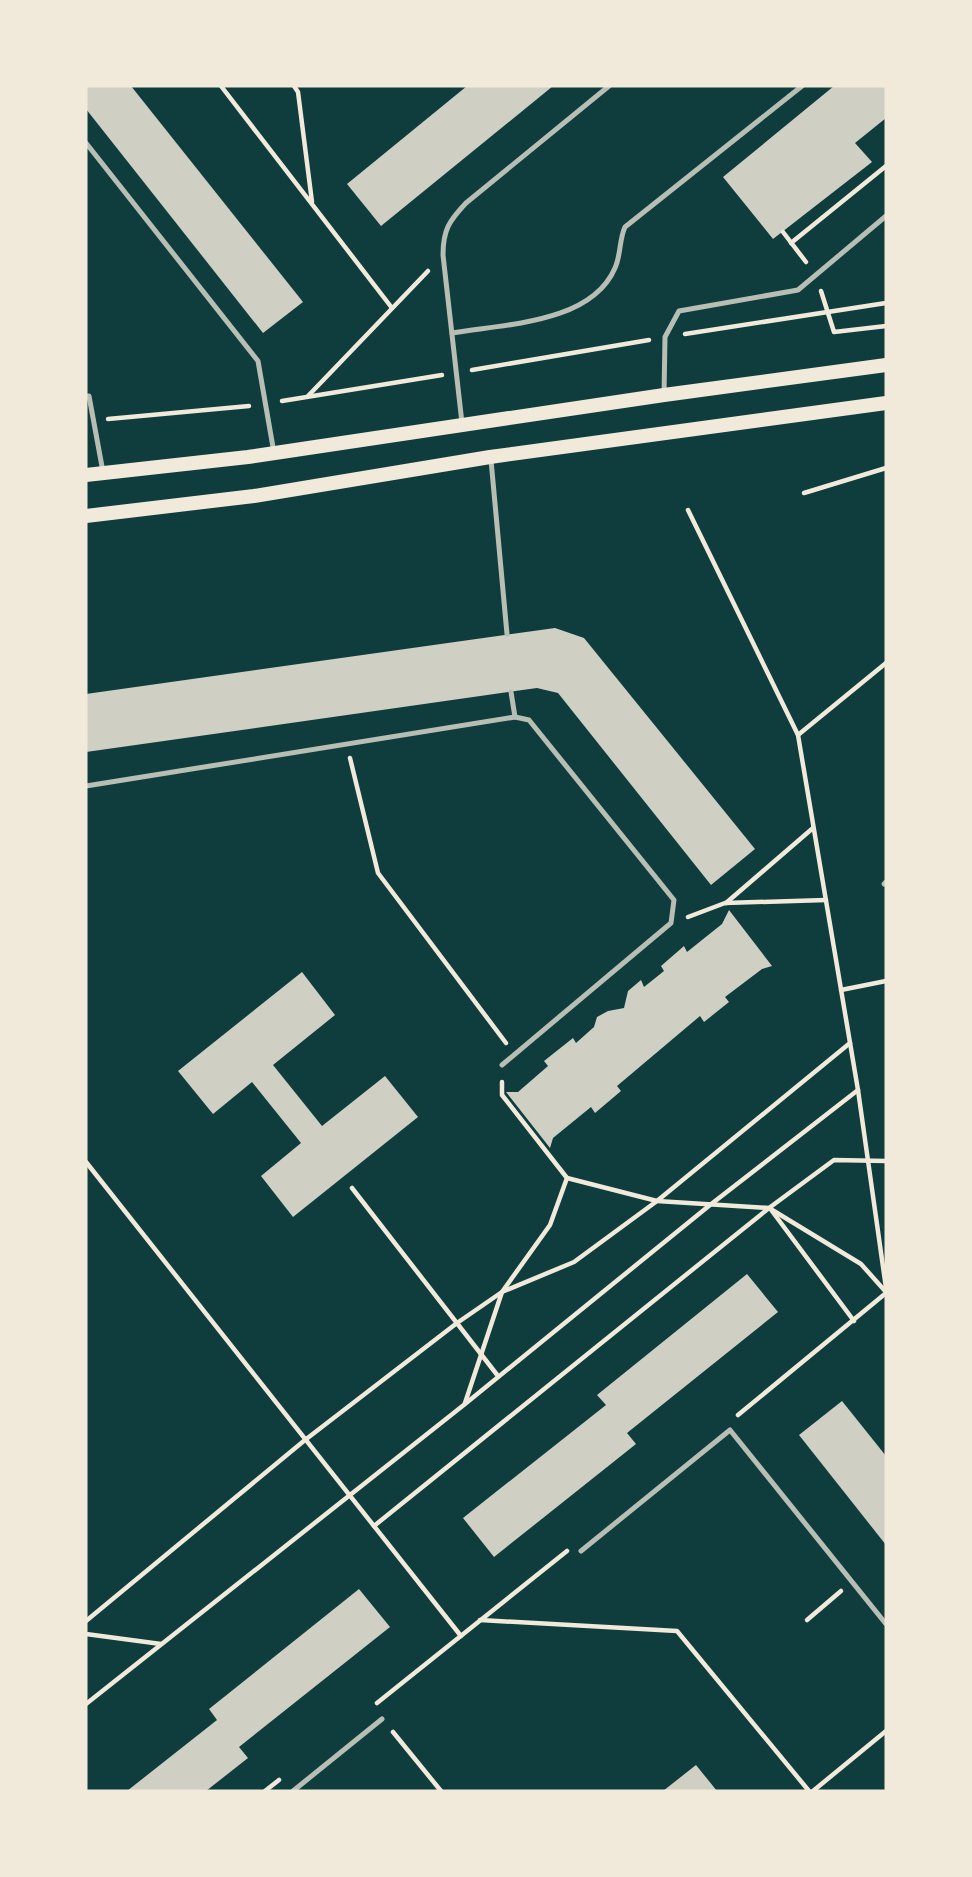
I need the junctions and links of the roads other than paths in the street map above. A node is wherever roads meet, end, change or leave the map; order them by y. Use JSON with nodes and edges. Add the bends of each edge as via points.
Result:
{"nodes":[{"id":1,"x":609,"y":86,"type":"edge"},
{"id":2,"x":802,"y":86,"type":"edge"},
{"id":3,"x":86,"y":143,"type":"edge"},
{"id":4,"x":886,"y":216,"type":"edge"},
{"id":5,"x":452,"y":333,"type":"junction"},
{"id":6,"x":886,"y":365,"type":"edge"},
{"id":7,"x":664,"y":395,"type":"junction"},
{"id":8,"x":86,"y":396,"type":"edge"},
{"id":9,"x":886,"y":403,"type":"edge"},
{"id":10,"x":463,"y":425,"type":"junction"},
{"id":11,"x":274,"y":453,"type":"junction"},
{"id":12,"x":491,"y":457,"type":"junction"},
{"id":13,"x":103,"y":473,"type":"junction"},
{"id":14,"x":86,"y":475,"type":"edge"},
{"id":15,"x":86,"y":516,"type":"edge"},
{"id":16,"x":507,"y":634,"type":"dead end"},
{"id":17,"x":511,"y":691,"type":"dead end"},
{"id":18,"x":515,"y":717,"type":"junction"},
{"id":19,"x":86,"y":786,"type":"edge"},
{"id":20,"x":502,"y":1065,"type":"road end"},
{"id":21,"x":581,"y":1551,"type":"dead end"},
{"id":22,"x":886,"y":1624,"type":"edge"},
{"id":23,"x":382,"y":1718,"type":"road end"},
{"id":24,"x":293,"y":1791,"type":"edge"}],
"edges":[{"from":1,"to":5,"type":"lane","via":[[450,220],[443,255]]},
{"from":2,"to":5,"type":"lane","via":[[625,227],[615,268],[579,307],[556,316]]},
{"from":3,"to":11,"type":"lane","via":[[258,361]]},
{"from":4,"to":7,"type":"lane","via":[[798,290],[679,312],[665,337]]},
{"from":5,"to":10,"type":"lane"},
{"from":6,"to":7,"type":"main road"},
{"from":7,"to":10,"type":"main road"},
{"from":8,"to":13,"type":"lane"},
{"from":9,"to":12,"type":"main road"},
{"from":10,"to":11,"type":"main road"},
{"from":11,"to":13,"type":"main road"},
{"from":12,"to":15,"type":"main road","via":[[254,496]]},
{"from":12,"to":16,"type":"lane"},
{"from":13,"to":14,"type":"main road"},
{"from":17,"to":18,"type":"lane"},
{"from":18,"to":19,"type":"lane"},
{"from":18,"to":20,"type":"lane","via":[[529,720],[674,900],[671,923]]},
{"from":21,"to":22,"type":"lane","via":[[730,1430]]},
{"from":23,"to":24,"type":"lane"}]}
